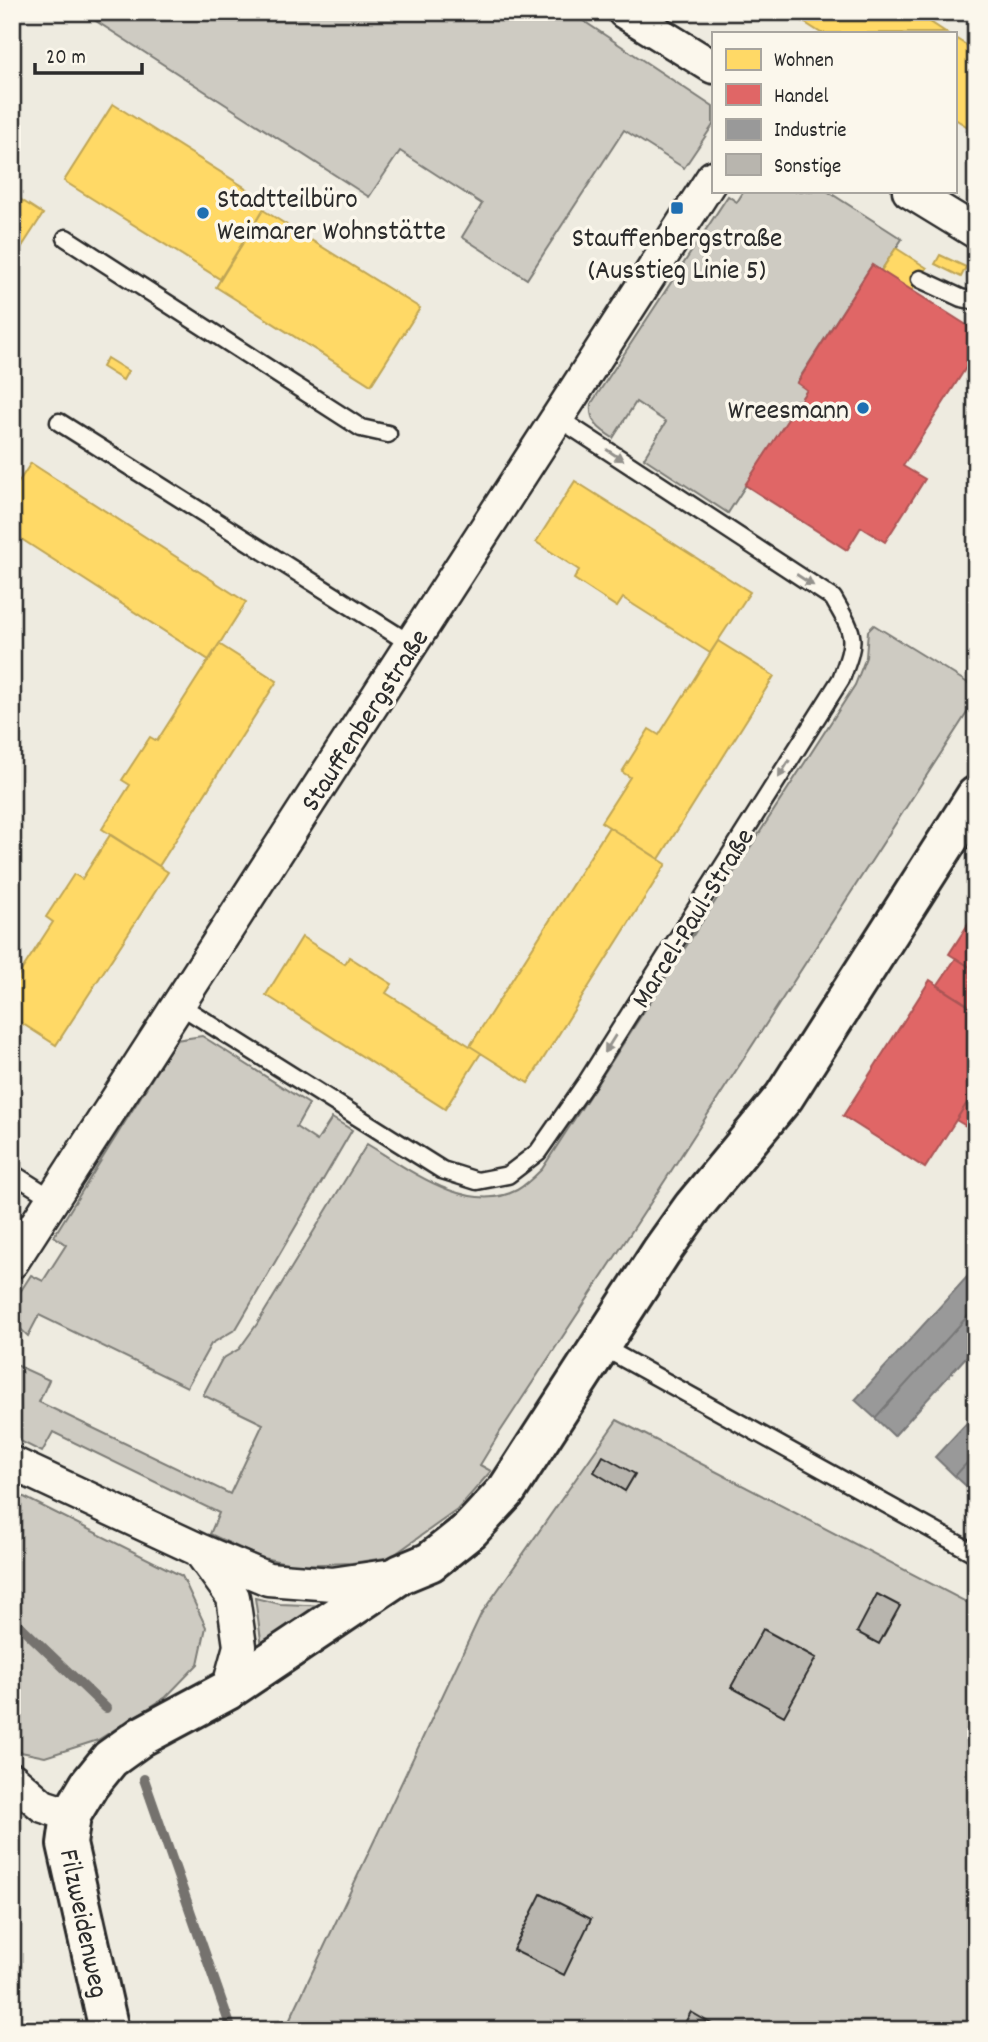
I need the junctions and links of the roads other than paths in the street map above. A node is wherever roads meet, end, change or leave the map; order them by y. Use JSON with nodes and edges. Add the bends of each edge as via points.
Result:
{"nodes":[{"id":1,"x":624,"y":12,"type":"edge"},
{"id":2,"x":712,"y":66,"type":"edge"},
{"id":3,"x":712,"y":179,"type":"edge"},
{"id":4,"x":911,"y":192,"type":"edge"},
{"id":5,"x":976,"y":232,"type":"edge"},
{"id":6,"x":66,"y":238,"type":"dead end"},
{"id":7,"x":920,"y":279,"type":"dead end"},
{"id":8,"x":976,"y":302,"type":"edge"},
{"id":9,"x":558,"y":418,"type":"junction"},
{"id":10,"x":59,"y":422,"type":"dead end"},
{"id":11,"x":388,"y":434,"type":"dead end"},
{"id":12,"x":411,"y":644,"type":"junction"},
{"id":13,"x":976,"y":796,"type":"edge"},
{"id":14,"x":178,"y":1004,"type":"junction"},
{"id":15,"x":12,"y":1173,"type":"edge"},
{"id":16,"x":53,"y":1199,"type":"junction"},
{"id":17,"x":12,"y":1262,"type":"edge"},
{"id":18,"x":601,"y":1346,"type":"junction"},
{"id":19,"x":12,"y":1462,"type":"edge"},
{"id":20,"x":199,"y":1550,"type":"junction"},
{"id":21,"x":976,"y":1555,"type":"edge"},
{"id":22,"x":401,"y":1574,"type":"junction"},
{"id":23,"x":228,"y":1690,"type":"junction"},
{"id":24,"x":12,"y":1779,"type":"edge"},
{"id":25,"x":71,"y":1815,"type":"junction"},
{"id":26,"x":109,"y":2030,"type":"edge"}],
"edges":[{"from":1,"to":2,"type":"street"},
{"from":3,"to":9,"type":"street","name":"Stauffenbergstraße"},
{"from":4,"to":5,"type":"street"},
{"from":6,"to":11,"type":"lane","via":[[361,428]]},
{"from":7,"to":8,"type":"lane"},
{"from":9,"to":12,"type":"street","name":"Stauffenbergstraße"},
{"from":9,"to":14,"type":"lane","name":"Marcel-Paul-Straße","one_way":true,"via":[[833,598],[852,631],[841,679],[586,1083],[538,1153],[509,1175],[477,1181],[442,1170]]},
{"from":10,"to":12,"type":"lane"},
{"from":12,"to":14,"type":"street","name":"Stauffenbergstraße"},
{"from":13,"to":18,"type":"street","via":[[784,1097],[693,1207]]},
{"from":14,"to":16,"type":"street","name":"Stauffenbergstraße"},
{"from":15,"to":16,"type":"lane"},
{"from":16,"to":17,"type":"street","name":"Stauffenbergstraße"},
{"from":18,"to":21,"type":"lane"},
{"from":18,"to":22,"type":"street","via":[[508,1490],[430,1562]]},
{"from":19,"to":20,"type":"street"},
{"from":20,"to":22,"type":"street","via":[[268,1578],[332,1584]]},
{"from":20,"to":23,"type":"street","via":[[233,1597],[240,1646]]},
{"from":22,"to":23,"type":"street"},
{"from":23,"to":25,"type":"street","via":[[142,1736],[110,1759]]},
{"from":24,"to":25,"type":"street","via":[[43,1806]]},
{"from":25,"to":26,"type":"street","name":"Filzweidenweg","via":[[67,1844]]}]}
